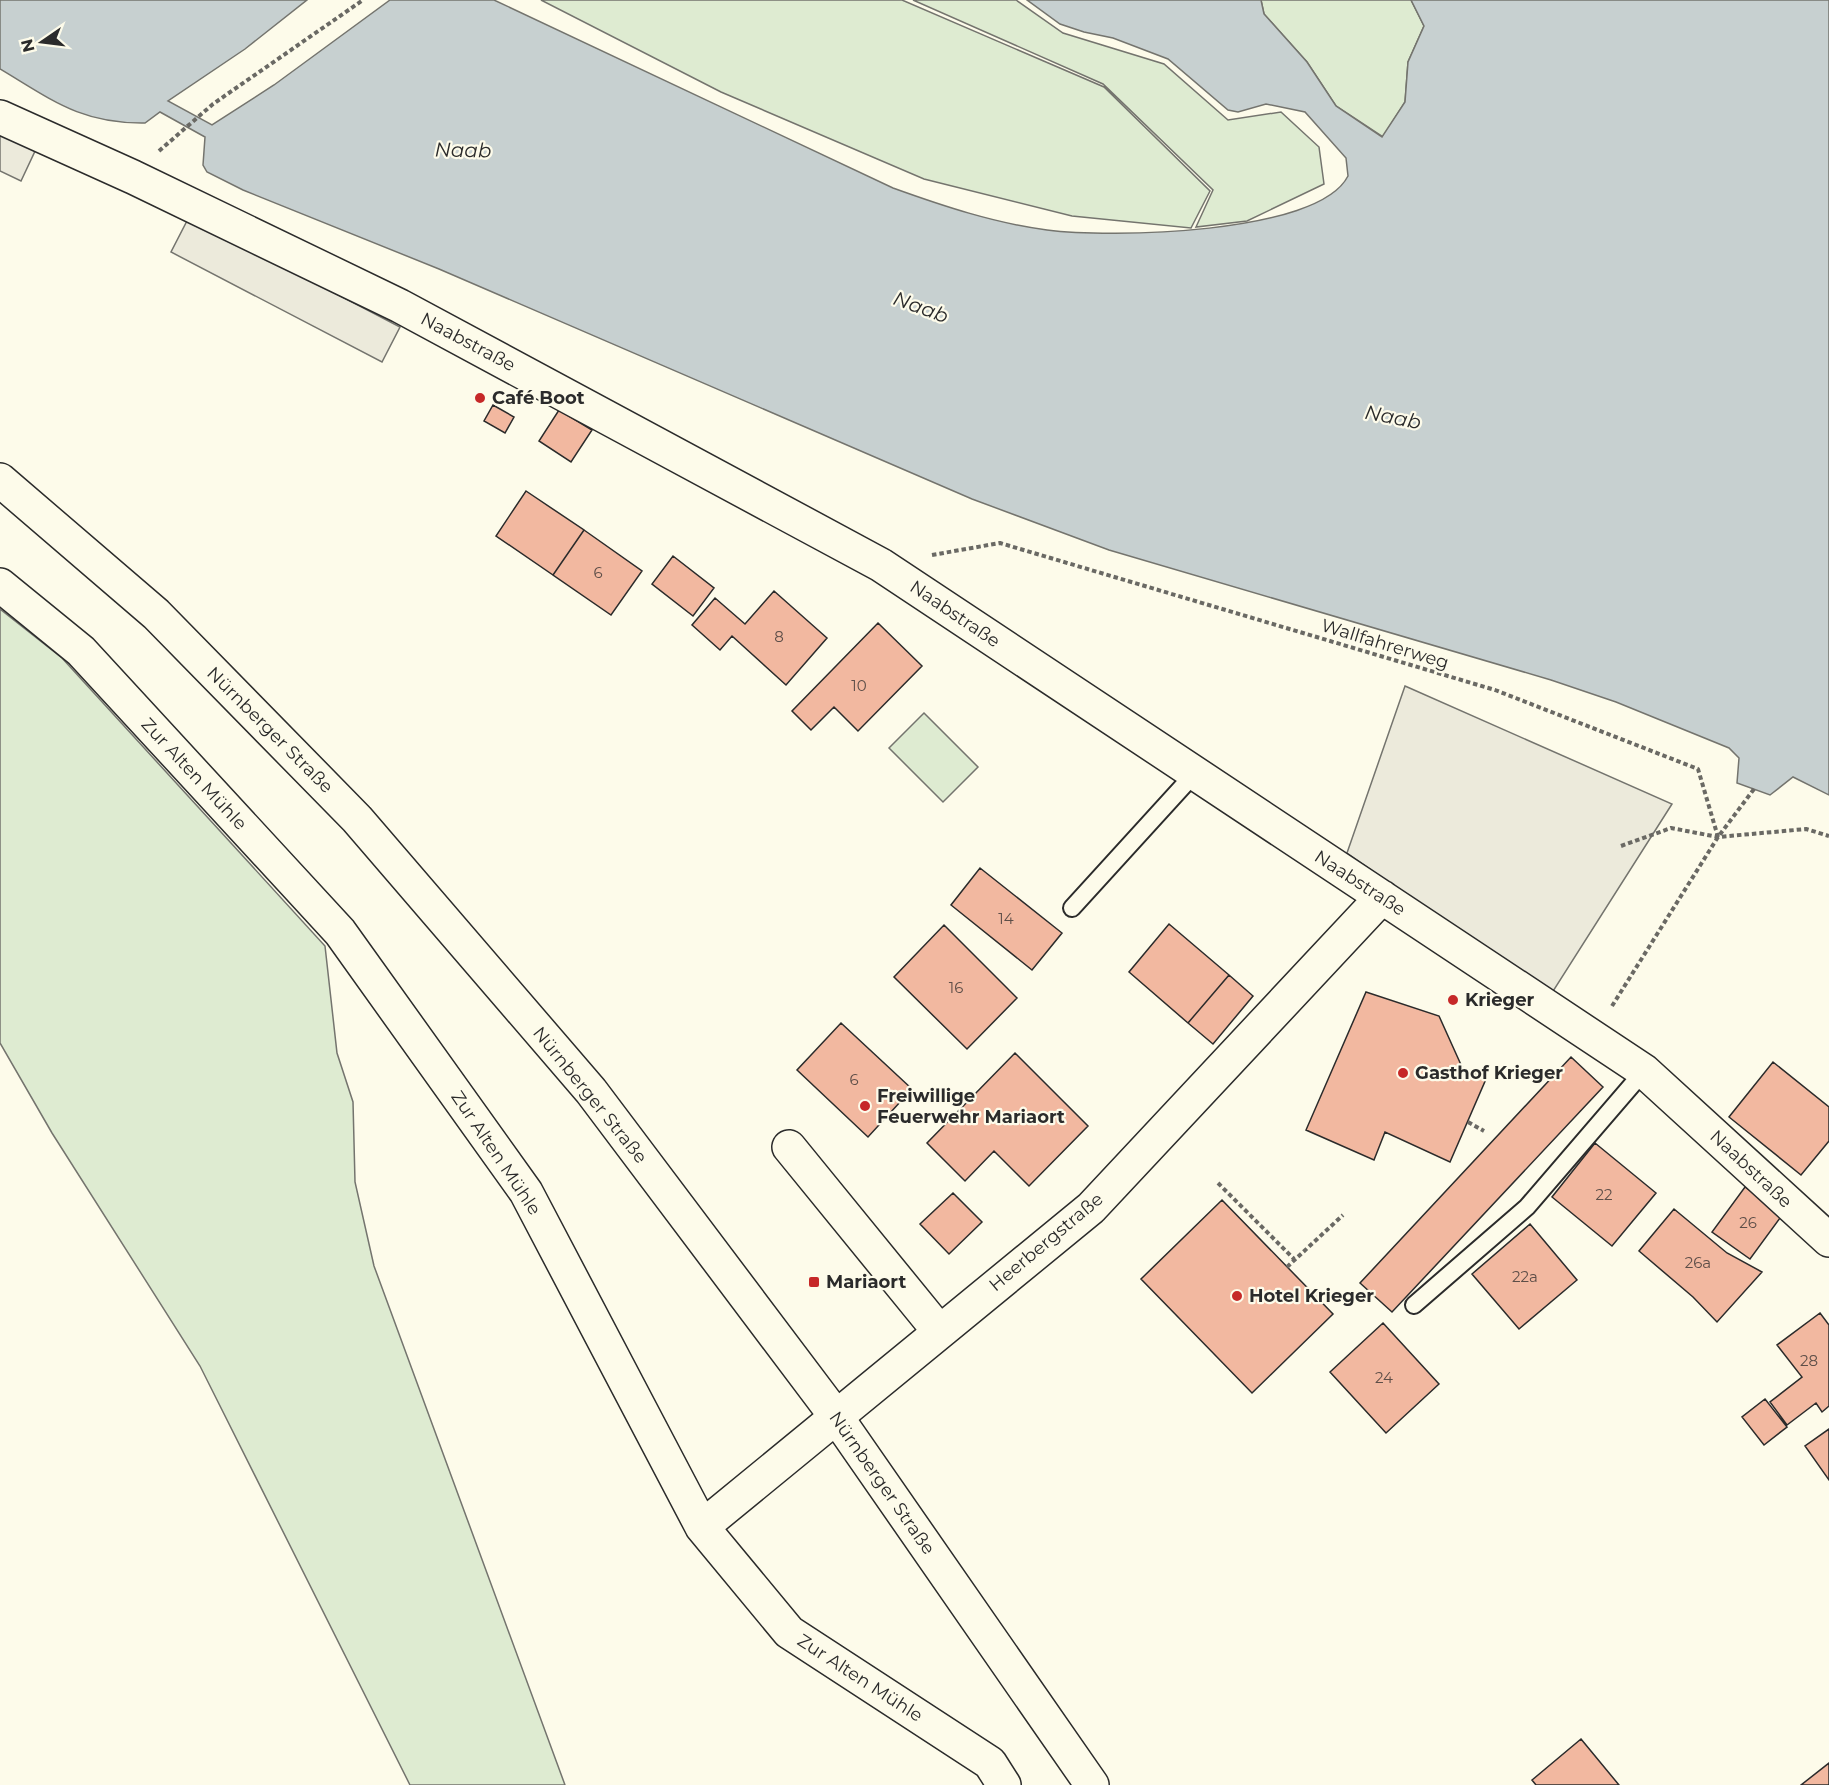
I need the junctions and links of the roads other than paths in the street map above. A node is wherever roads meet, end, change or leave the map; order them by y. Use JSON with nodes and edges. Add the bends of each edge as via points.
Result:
{"nodes":[{"id":1,"x":0,"y":117,"type":"edge"},
{"id":2,"x":0,"y":480,"type":"edge"},
{"id":3,"x":0,"y":585,"type":"edge"},
{"id":4,"x":1196,"y":773,"type":"junction"},
{"id":5,"x":1382,"y":897,"type":"junction"},
{"id":6,"x":1072,"y":908,"type":"dead end"},
{"id":7,"x":1644,"y":1071,"type":"junction"},
{"id":8,"x":789,"y":1147,"type":"dead end"},
{"id":9,"x":1829,"y":1240,"type":"edge"},
{"id":10,"x":1414,"y":1305,"type":"dead end"},
{"id":11,"x":939,"y":1331,"type":"junction"},
{"id":12,"x":835,"y":1415,"type":"junction"},
{"id":13,"x":702,"y":1527,"type":"junction"},
{"id":14,"x":1004,"y":1785,"type":"edge"},
{"id":15,"x":1092,"y":1785,"type":"edge"}],
"edges":[{"from":1,"to":4,"type":"street","name":"Naabstraße","via":[[400,306],[881,565]]},
{"from":2,"to":12,"type":"street","name":"Nürnberger Straße","via":[[156,614],[357,819],[591,1091]]},
{"from":3,"to":13,"type":"street","name":"Zur Alten Mühle","via":[[81,651],[340,932],[526,1192]]},
{"from":4,"to":5,"type":"street","name":"Naabstraße"},
{"from":4,"to":6,"type":"lane"},
{"from":5,"to":7,"type":"street","name":"Naabstraße"},
{"from":5,"to":11,"type":"street","name":"Heerbergstraße","via":[[1091,1208]]},
{"from":7,"to":9,"type":"street","name":"Naabstraße"},
{"from":7,"to":10,"type":"lane","via":[[1527,1207]]},
{"from":8,"to":11,"type":"street"},
{"from":11,"to":12,"type":"street","name":"Heerbergstraße"},
{"from":12,"to":13,"type":"street","name":"Heerbergstraße"},
{"from":12,"to":15,"type":"street","name":"Nürnberger Straße"},
{"from":13,"to":14,"type":"street","name":"Zur Alten Mühle","via":[[789,1632],[990,1763]]}]}
